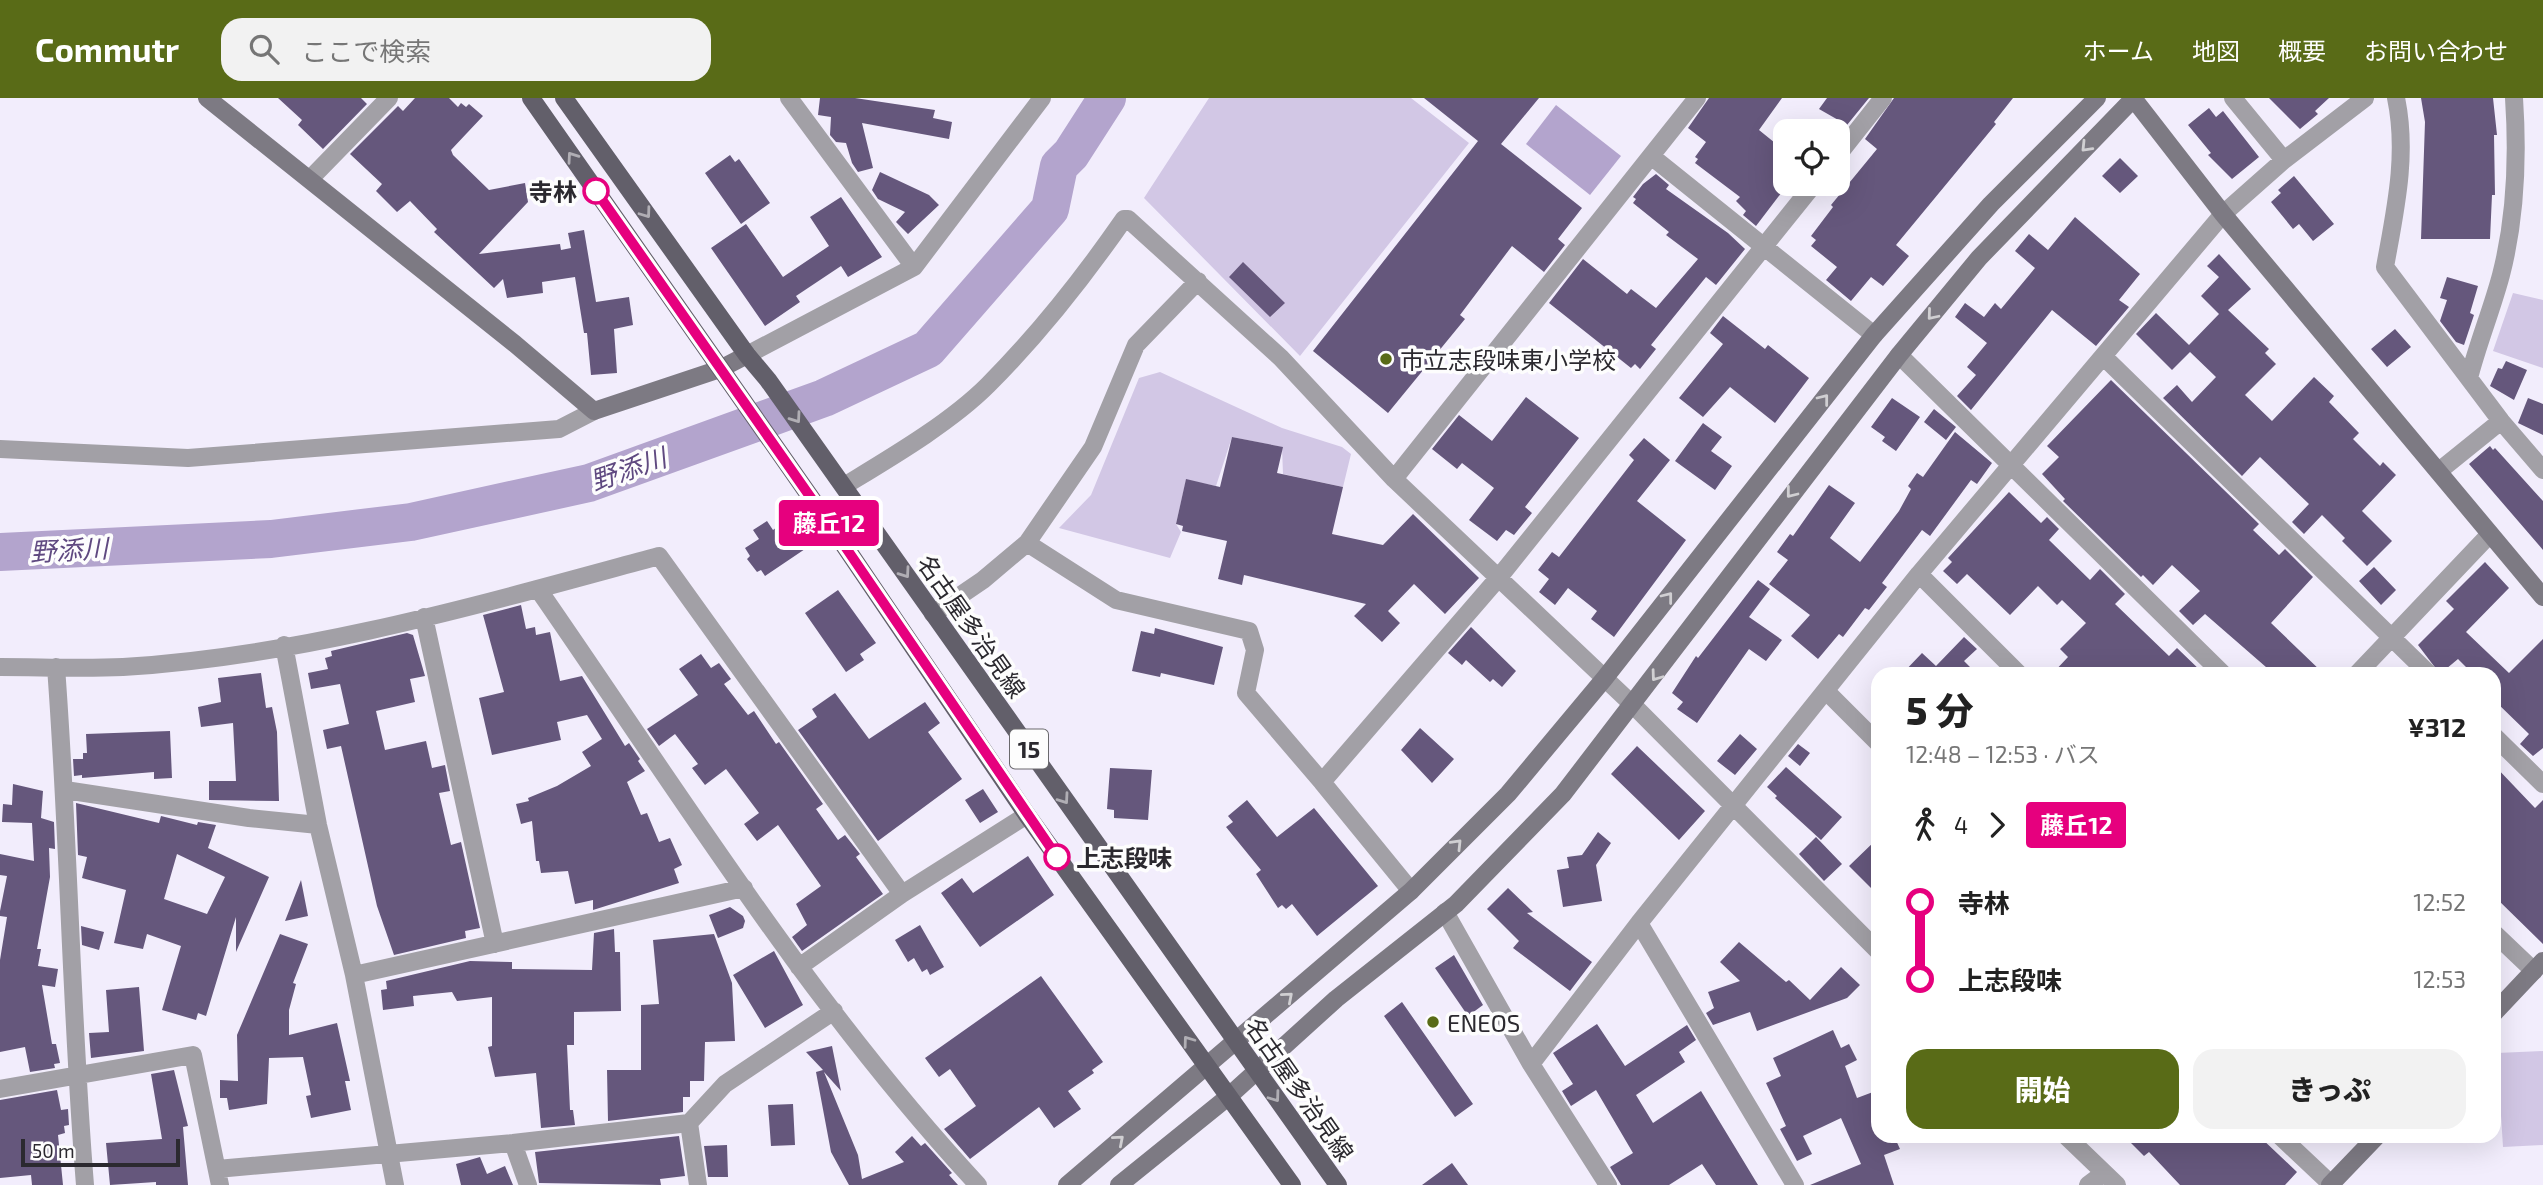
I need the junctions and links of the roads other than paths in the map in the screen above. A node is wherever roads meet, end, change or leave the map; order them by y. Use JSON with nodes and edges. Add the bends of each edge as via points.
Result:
{"nodes":[{"id":1,"x":207,"y":98,"type":"edge"},
{"id":2,"x":389,"y":98,"type":"edge"},
{"id":3,"x":531,"y":98,"type":"edge"},
{"id":4,"x":564,"y":98,"type":"edge"},
{"id":5,"x":789,"y":98,"type":"edge"},
{"id":6,"x":1042,"y":98,"type":"edge"},
{"id":7,"x":1697,"y":98,"type":"edge"},
{"id":8,"x":1883,"y":98,"type":"edge"},
{"id":9,"x":2097,"y":98,"type":"edge"},
{"id":10,"x":2134,"y":98,"type":"edge"},
{"id":11,"x":2234,"y":98,"type":"edge"},
{"id":12,"x":2365,"y":98,"type":"edge"},
{"id":13,"x":2396,"y":98,"type":"edge"},
{"id":14,"x":2514,"y":98,"type":"edge"},
{"id":15,"x":1850,"y":140,"type":"edge"},
{"id":16,"x":1651,"y":156,"type":"junction"},
{"id":17,"x":2284,"y":160,"type":"junction"},
{"id":18,"x":310,"y":179,"type":"junction"},
{"id":19,"x":1805,"y":196,"type":"edge"},
{"id":20,"x":2223,"y":214,"type":"junction"},
{"id":21,"x":1766,"y":245,"type":"junction"},
{"id":22,"x":914,"y":267,"type":"junction"},
{"id":23,"x":1198,"y":281,"type":"junction"},
{"id":24,"x":1874,"y":335,"type":"junction"},
{"id":25,"x":747,"y":355,"type":"junction"},
{"id":26,"x":1899,"y":355,"type":"junction"},
{"id":27,"x":2105,"y":358,"type":"junction"},
{"id":28,"x":720,"y":369,"type":"junction"},
{"id":29,"x":2469,"y":378,"type":"junction"},
{"id":30,"x":594,"y":411,"type":"junction"},
{"id":31,"x":2501,"y":421,"type":"junction"},
{"id":32,"x":0,"y":449,"type":"edge"},
{"id":33,"x":2009,"y":466,"type":"junction"},
{"id":34,"x":2543,"y":470,"type":"edge"},
{"id":35,"x":2439,"y":471,"type":"junction"},
{"id":36,"x":1394,"y":479,"type":"junction"},
{"id":37,"x":844,"y":486,"type":"junction"},
{"id":38,"x":2490,"y":534,"type":"junction"},
{"id":39,"x":1027,"y":543,"type":"junction"},
{"id":40,"x":1919,"y":574,"type":"junction"},
{"id":41,"x":1500,"y":576,"type":"junction"},
{"id":42,"x":538,"y":589,"type":"junction"},
{"id":43,"x":2543,"y":597,"type":"edge"},
{"id":44,"x":933,"y":614,"type":"junction"},
{"id":45,"x":424,"y":617,"type":"junction"},
{"id":46,"x":2392,"y":638,"type":"junction"},
{"id":47,"x":284,"y":645,"type":"junction"},
{"id":48,"x":0,"y":667,"type":"edge"},
{"id":49,"x":56,"y":667,"type":"junction"},
{"id":50,"x":2012,"y":667,"type":"edge"},
{"id":51,"x":2216,"y":667,"type":"edge"},
{"id":52,"x":2364,"y":667,"type":"edge"},
{"id":53,"x":2422,"y":667,"type":"edge"},
{"id":54,"x":1604,"y":679,"type":"junction"},
{"id":55,"x":1827,"y":692,"type":"junction"},
{"id":56,"x":1634,"y":706,"type":"junction"},
{"id":57,"x":1871,"y":736,"type":"edge"},
{"id":58,"x":2501,"y":743,"type":"edge"},
{"id":59,"x":1322,"y":782,"type":"junction"},
{"id":60,"x":2543,"y":784,"type":"edge"},
{"id":61,"x":65,"y":790,"type":"junction"},
{"id":62,"x":1730,"y":806,"type":"junction"},
{"id":63,"x":1027,"y":815,"type":"junction"},
{"id":64,"x":318,"y":824,"type":"junction"},
{"id":65,"x":744,"y":888,"type":"junction"},
{"id":66,"x":1411,"y":891,"type":"junction"},
{"id":67,"x":902,"y":894,"type":"junction"},
{"id":68,"x":1445,"y":912,"type":"junction"},
{"id":69,"x":1639,"y":923,"type":"junction"},
{"id":70,"x":2501,"y":938,"type":"edge"},
{"id":71,"x":495,"y":944,"type":"junction"},
{"id":72,"x":1871,"y":944,"type":"edge"},
{"id":73,"x":2538,"y":966,"type":"edge"},
{"id":74,"x":799,"y":967,"type":"junction"},
{"id":75,"x":354,"y":975,"type":"junction"},
{"id":76,"x":2501,"y":1006,"type":"edge"},
{"id":77,"x":834,"y":1011,"type":"junction"},
{"id":78,"x":1236,"y":1041,"type":"junction"},
{"id":79,"x":1531,"y":1064,"type":"junction"},
{"id":80,"x":1206,"y":1066,"type":"junction"},
{"id":81,"x":1255,"y":1070,"type":"junction"},
{"id":82,"x":76,"y":1076,"type":"junction"},
{"id":83,"x":0,"y":1089,"type":"edge"},
{"id":84,"x":1228,"y":1097,"type":"junction"},
{"id":85,"x":689,"y":1123,"type":"junction"},
{"id":86,"x":513,"y":1143,"type":"junction"},
{"id":87,"x":2073,"y":1143,"type":"edge"},
{"id":88,"x":2287,"y":1143,"type":"edge"},
{"id":89,"x":2370,"y":1143,"type":"edge"},
{"id":90,"x":388,"y":1153,"type":"junction"},
{"id":91,"x":218,"y":1177,"type":"edge"},
{"id":92,"x":2111,"y":1179,"type":"edge"},
{"id":93,"x":85,"y":1185,"type":"edge"},
{"id":94,"x":395,"y":1185,"type":"edge"},
{"id":95,"x":528,"y":1185,"type":"edge"},
{"id":96,"x":698,"y":1185,"type":"edge"},
{"id":97,"x":978,"y":1185,"type":"edge"},
{"id":98,"x":1067,"y":1185,"type":"edge"},
{"id":99,"x":1119,"y":1185,"type":"edge"},
{"id":100,"x":1292,"y":1185,"type":"edge"},
{"id":101,"x":1338,"y":1185,"type":"edge"},
{"id":102,"x":1608,"y":1185,"type":"edge"},
{"id":103,"x":1795,"y":1185,"type":"edge"},
{"id":104,"x":2088,"y":1185,"type":"edge"},
{"id":105,"x":2331,"y":1185,"type":"edge"}],
"edges":[{"from":1,"to":18,"type":"street"},
{"from":2,"to":18,"type":"street"},
{"from":28,"to":3,"type":"main road","number":"15","one_way":true},
{"from":4,"to":25,"type":"main road","name":"名古屋多治見線","number":"15","one_way":true},
{"from":5,"to":22,"type":"street"},
{"from":6,"to":22,"type":"street"},
{"from":7,"to":16,"type":"street"},
{"from":8,"to":15,"type":"street"},
{"from":9,"to":24,"type":"street","via":[[1991,204]]},
{"from":10,"to":20,"type":"street"},
{"from":10,"to":26,"type":"street","one_way":true,"via":[[1979,258]]},
{"from":11,"to":17,"type":"street"},
{"from":12,"to":17,"type":"street"},
{"from":13,"to":29,"type":"street","via":[[2400,181],[2385,267]]},
{"from":14,"to":29,"type":"street","via":[[2514,206],[2501,274]]},
{"from":16,"to":21,"type":"street"},
{"from":16,"to":36,"type":"street"},
{"from":17,"to":20,"type":"street"},
{"from":18,"to":30,"type":"street"},
{"from":19,"to":21,"type":"street"},
{"from":20,"to":27,"type":"street"},
{"from":20,"to":35,"type":"street"},
{"from":21,"to":24,"type":"street"},
{"from":21,"to":41,"type":"street"},
{"from":22,"to":25,"type":"street"},
{"from":23,"to":36,"type":"street","via":[[1281,358]]},
{"from":23,"to":37,"type":"street","via":[[1136,223],[1124,219],[1075,290],[987,387],[901,452]]},
{"from":23,"to":39,"type":"street","via":[[1136,345],[1093,447]]},
{"from":54,"to":24,"type":"street","one_way":true},
{"from":25,"to":28,"type":"street"},
{"from":25,"to":37,"type":"main road","name":"名古屋多治見線","number":"15","one_way":true},
{"from":26,"to":33,"type":"street"},
{"from":26,"to":56,"type":"street","one_way":true},
{"from":27,"to":33,"type":"street"},
{"from":27,"to":46,"type":"street"},
{"from":28,"to":30,"type":"street"},
{"from":28,"to":63,"type":"main road","number":"15"},
{"from":29,"to":31,"type":"street"},
{"from":30,"to":32,"type":"street","via":[[559,429],[188,458]]},
{"from":31,"to":34,"type":"street"},
{"from":31,"to":35,"type":"street"},
{"from":33,"to":40,"type":"street"},
{"from":33,"to":51,"type":"street"},
{"from":35,"to":38,"type":"street"},
{"from":36,"to":41,"type":"street"},
{"from":37,"to":44,"type":"main road","name":"名古屋多治見線","number":"15","one_way":true},
{"from":38,"to":43,"type":"street"},
{"from":38,"to":46,"type":"street"},
{"from":39,"to":44,"type":"street","via":[[984,580]]},
{"from":39,"to":59,"type":"street","via":[[1116,600],[1249,631],[1255,650],[1246,693]]},
{"from":40,"to":50,"type":"street"},
{"from":40,"to":55,"type":"street"},
{"from":41,"to":54,"type":"street"},
{"from":41,"to":59,"type":"street"},
{"from":42,"to":45,"type":"street"},
{"from":42,"to":65,"type":"street"},
{"from":42,"to":67,"type":"street","via":[[659,556]]},
{"from":44,"to":78,"type":"main road","name":"名古屋多治見線","number":"15","one_way":true},
{"from":45,"to":47,"type":"street"},
{"from":45,"to":71,"type":"street"},
{"from":46,"to":52,"type":"street"},
{"from":46,"to":53,"type":"street"},
{"from":47,"to":49,"type":"street","via":[[123,667]]},
{"from":47,"to":64,"type":"street"},
{"from":48,"to":49,"type":"street"},
{"from":49,"to":61,"type":"street"},
{"from":54,"to":56,"type":"street"},
{"from":66,"to":54,"type":"street","one_way":true,"via":[[1508,794]]},
{"from":55,"to":57,"type":"street"},
{"from":55,"to":62,"type":"street"},
{"from":56,"to":62,"type":"street"},
{"from":56,"to":68,"type":"street","via":[[1563,794]]},
{"from":58,"to":60,"type":"street"},
{"from":59,"to":66,"type":"street"},
{"from":61,"to":64,"type":"street"},
{"from":61,"to":82,"type":"street"},
{"from":62,"to":69,"type":"street"},
{"from":62,"to":72,"type":"street"},
{"from":63,"to":67,"type":"street"},
{"from":80,"to":63,"type":"main road","number":"15","one_way":true},
{"from":64,"to":75,"type":"street"},
{"from":65,"to":71,"type":"street"},
{"from":65,"to":74,"type":"street"},
{"from":78,"to":66,"type":"street","one_way":true},
{"from":67,"to":74,"type":"street"},
{"from":68,"to":79,"type":"street"},
{"from":68,"to":81,"type":"street"},
{"from":69,"to":79,"type":"street"},
{"from":69,"to":103,"type":"street"},
{"from":70,"to":73,"type":"street"},
{"from":71,"to":75,"type":"street"},
{"from":73,"to":76,"type":"street"},
{"from":74,"to":77,"type":"street"},
{"from":75,"to":90,"type":"street"},
{"from":77,"to":85,"type":"street","via":[[725,1084]]},
{"from":77,"to":97,"type":"street","via":[[935,1139]]},
{"from":78,"to":80,"type":"street"},
{"from":78,"to":81,"type":"main road","name":"名古屋多治見線","number":"15"},
{"from":79,"to":102,"type":"street"},
{"from":80,"to":84,"type":"main road","number":"15"},
{"from":98,"to":80,"type":"street","one_way":true},
{"from":81,"to":84,"type":"street"},
{"from":81,"to":101,"type":"main road","name":"名古屋多治見線","number":"15","one_way":true},
{"from":82,"to":83,"type":"street"},
{"from":82,"to":91,"type":"street","via":[[193,1055]]},
{"from":82,"to":93,"type":"street"},
{"from":84,"to":99,"type":"street"},
{"from":84,"to":100,"type":"main road","number":"15"},
{"from":85,"to":86,"type":"street"},
{"from":85,"to":96,"type":"street"},
{"from":86,"to":90,"type":"street"},
{"from":86,"to":95,"type":"street"},
{"from":87,"to":92,"type":"street"},
{"from":88,"to":105,"type":"street"},
{"from":89,"to":105,"type":"street"},
{"from":90,"to":91,"type":"street"},
{"from":90,"to":94,"type":"street"},
{"from":92,"to":104,"type":"street"}]}
